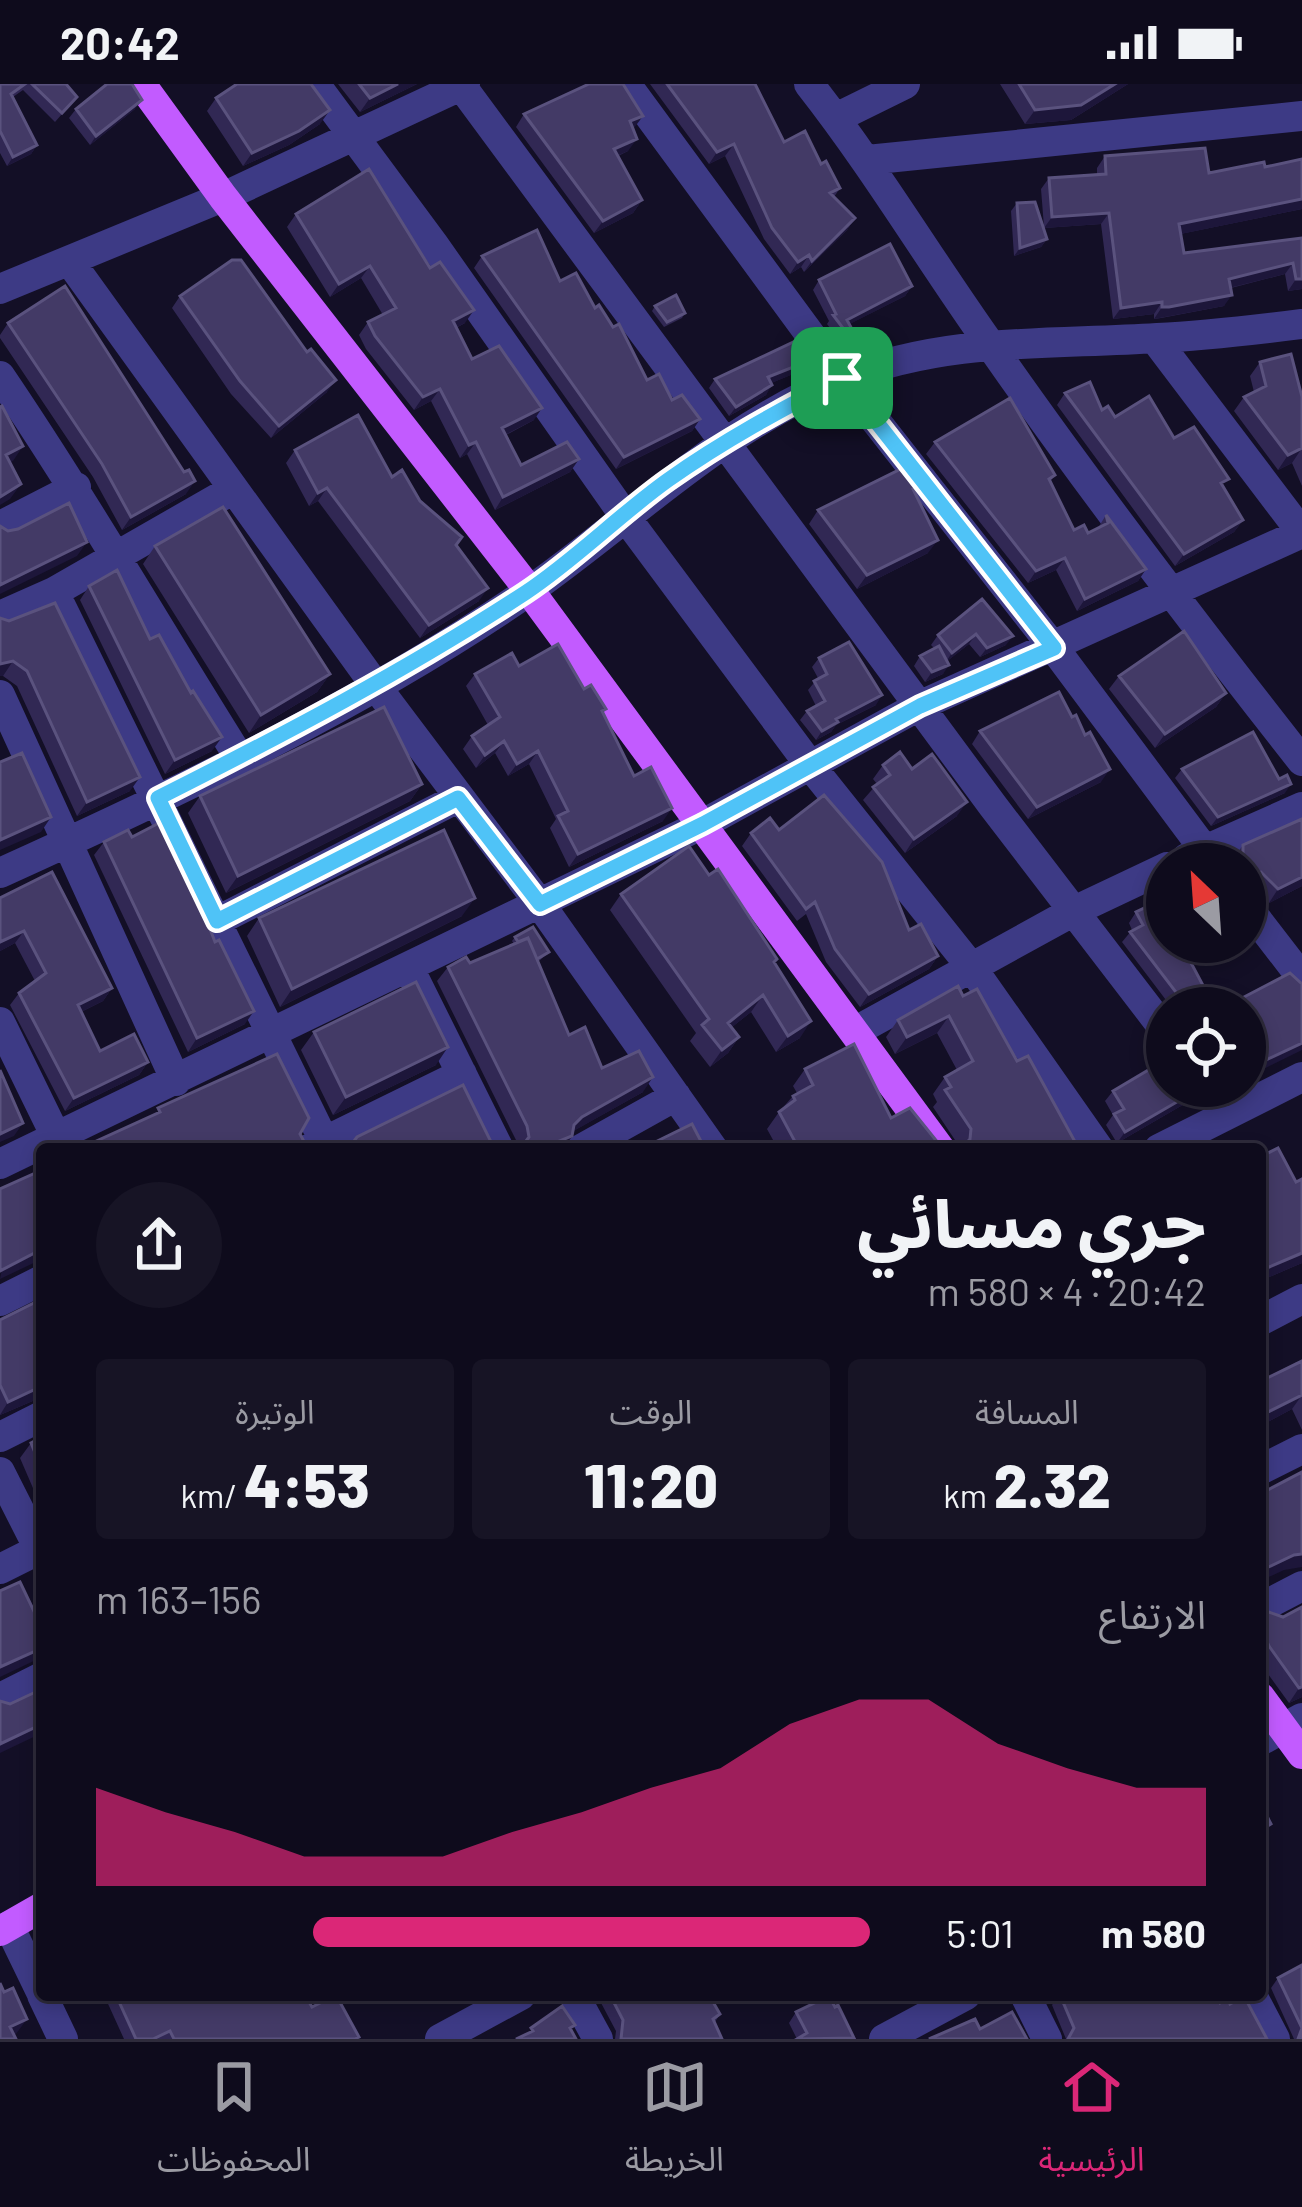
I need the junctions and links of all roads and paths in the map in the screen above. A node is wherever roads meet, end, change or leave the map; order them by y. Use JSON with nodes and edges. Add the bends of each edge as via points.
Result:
{"nodes":[{"id":1,"x":141,"y":84,"type":"edge"},
{"id":2,"x":315,"y":84,"type":"edge"},
{"id":3,"x":626,"y":84,"type":"edge"},
{"id":4,"x":809,"y":84,"type":"edge"},
{"id":5,"x":905,"y":84,"type":"edge"},
{"id":6,"x":462,"y":85,"type":"edge"},
{"id":7,"x":1302,"y":116,"type":"edge"},
{"id":8,"x":836,"y":118,"type":"junction"},
{"id":9,"x":353,"y":136,"type":"junction"},
{"id":10,"x":867,"y":160,"type":"junction"},
{"id":11,"x":224,"y":197,"type":"junction"},
{"id":12,"x":70,"y":263,"type":"junction"},
{"id":13,"x":0,"y":290,"type":"edge"},
{"id":14,"x":1302,"y":324,"type":"edge"},
{"id":15,"x":1155,"y":338,"type":"junction"},
{"id":16,"x":989,"y":344,"type":"junction"},
{"id":17,"x":0,"y":376,"type":"edge"},
{"id":18,"x":842,"y":378,"type":"junction"},
{"id":19,"x":724,"y":445,"type":"junction"},
{"id":20,"x":76,"y":488,"type":"junction"},
{"id":21,"x":232,"y":490,"type":"junction"},
{"id":22,"x":624,"y":515,"type":"junction"},
{"id":23,"x":0,"y":526,"type":"edge"},
{"id":24,"x":113,"y":559,"type":"junction"},
{"id":25,"x":529,"y":590,"type":"junction"},
{"id":26,"x":54,"y":592,"type":"junction"},
{"id":27,"x":1171,"y":595,"type":"junction"},
{"id":28,"x":0,"y":616,"type":"edge"},
{"id":29,"x":1054,"y":648,"type":"junction"},
{"id":30,"x":375,"y":685,"type":"junction"},
{"id":31,"x":0,"y":695,"type":"edge"},
{"id":32,"x":920,"y":706,"type":"junction"},
{"id":33,"x":239,"y":757,"type":"junction"},
{"id":34,"x":1302,"y":761,"type":"edge"},
{"id":35,"x":808,"y":764,"type":"junction"},
{"id":36,"x":158,"y":798,"type":"junction"},
{"id":37,"x":458,"y":798,"type":"junction"},
{"id":38,"x":1302,"y":807,"type":"edge"},
{"id":39,"x":703,"y":824,"type":"junction"},
{"id":40,"x":68,"y":842,"type":"junction"},
{"id":41,"x":1199,"y":843,"type":"edge"},
{"id":42,"x":1235,"y":843,"type":"edge"},
{"id":43,"x":0,"y":873,"type":"edge"},
{"id":44,"x":1146,"y":878,"type":"edge"},
{"id":45,"x":540,"y":904,"type":"junction"},
{"id":46,"x":1074,"y":911,"type":"junction"},
{"id":47,"x":217,"y":921,"type":"junction"},
{"id":48,"x":1266,"y":931,"type":"edge"},
{"id":49,"x":409,"y":968,"type":"junction"},
{"id":50,"x":972,"y":968,"type":"junction"},
{"id":51,"x":1302,"y":978,"type":"edge"},
{"id":52,"x":1146,"y":1005,"type":"edge"},
{"id":53,"x":0,"y":1022,"type":"edge"},
{"id":54,"x":856,"y":1031,"type":"junction"},
{"id":55,"x":272,"y":1035,"type":"junction"},
{"id":56,"x":462,"y":1074,"type":"junction"},
{"id":57,"x":1302,"y":1077,"type":"edge"},
{"id":58,"x":176,"y":1081,"type":"junction"},
{"id":59,"x":676,"y":1096,"type":"junction"},
{"id":60,"x":1224,"y":1107,"type":"edge"},
{"id":61,"x":1229,"y":1113,"type":"junction"},
{"id":62,"x":60,"y":1143,"type":"edge"},
{"id":63,"x":320,"y":1143,"type":"edge"},
{"id":64,"x":327,"y":1143,"type":"edge"},
{"id":65,"x":496,"y":1143,"type":"edge"},
{"id":66,"x":592,"y":1143,"type":"edge"},
{"id":67,"x":709,"y":1143,"type":"edge"},
{"id":68,"x":936,"y":1143,"type":"edge"},
{"id":69,"x":1095,"y":1143,"type":"edge"},
{"id":70,"x":1171,"y":1143,"type":"edge"},
{"id":71,"x":36,"y":1151,"type":"edge"},
{"id":72,"x":0,"y":1164,"type":"edge"},
{"id":73,"x":36,"y":1283,"type":"edge"},
{"id":74,"x":1302,"y":1298,"type":"edge"},
{"id":75,"x":0,"y":1300,"type":"edge"},
{"id":76,"x":1266,"y":1318,"type":"edge"},
{"id":77,"x":36,"y":1419,"type":"edge"},
{"id":78,"x":0,"y":1437,"type":"edge"},
{"id":79,"x":1302,"y":1448,"type":"edge"},
{"id":80,"x":1266,"y":1467,"type":"edge"},
{"id":81,"x":0,"y":1472,"type":"edge"},
{"id":82,"x":36,"y":1541,"type":"edge"},
{"id":83,"x":36,"y":1553,"type":"edge"},
{"id":84,"x":0,"y":1568,"type":"edge"},
{"id":85,"x":1302,"y":1586,"type":"edge"},
{"id":86,"x":1266,"y":1605,"type":"edge"},
{"id":87,"x":36,"y":1680,"type":"edge"},
{"id":88,"x":0,"y":1698,"type":"edge"},
{"id":89,"x":1282,"y":1729,"type":"edge"},
{"id":90,"x":1302,"y":1754,"type":"edge"},
{"id":91,"x":36,"y":1910,"type":"edge"},
{"id":92,"x":5,"y":1928,"type":"edge"},
{"id":93,"x":36,"y":1984,"type":"edge"},
{"id":94,"x":45,"y":2001,"type":"edge"},
{"id":95,"x":510,"y":2001,"type":"edge"},
{"id":96,"x":577,"y":2001,"type":"edge"},
{"id":97,"x":955,"y":2001,"type":"edge"},
{"id":98,"x":1028,"y":2001,"type":"edge"},
{"id":99,"x":1255,"y":2001,"type":"edge"},
{"id":100,"x":63,"y":2039,"type":"edge"},
{"id":101,"x":440,"y":2039,"type":"edge"},
{"id":102,"x":598,"y":2039,"type":"edge"},
{"id":103,"x":884,"y":2039,"type":"edge"},
{"id":104,"x":1047,"y":2039,"type":"edge"},
{"id":105,"x":1275,"y":2039,"type":"edge"}],
"edges":[{"from":1,"to":11,"type":"main road"},
{"from":2,"to":9,"type":"street"},
{"from":3,"to":18,"type":"street"},
{"from":4,"to":8,"type":"street"},
{"from":5,"to":8,"type":"street"},
{"from":6,"to":9,"type":"street"},
{"from":6,"to":19,"type":"street"},
{"from":7,"to":10,"type":"street"},
{"from":8,"to":10,"type":"street"},
{"from":9,"to":11,"type":"street"},
{"from":9,"to":22,"type":"street"},
{"from":10,"to":16,"type":"street"},
{"from":11,"to":12,"type":"street"},
{"from":11,"to":25,"type":"main road"},
{"from":12,"to":13,"type":"street"},
{"from":12,"to":21,"type":"street"},
{"from":14,"to":15,"type":"street"},
{"from":15,"to":16,"type":"street"},
{"from":15,"to":27,"type":"street","via":[[1302,533]]},
{"from":16,"to":18,"type":"street"},
{"from":16,"to":27,"type":"street"},
{"from":17,"to":20,"type":"street"},
{"from":18,"to":19,"type":"street"},
{"from":18,"to":29,"type":"street"},
{"from":19,"to":22,"type":"street"},
{"from":19,"to":32,"type":"street"},
{"from":20,"to":23,"type":"street"},
{"from":20,"to":24,"type":"street"},
{"from":21,"to":24,"type":"street"},
{"from":21,"to":30,"type":"street"},
{"from":22,"to":25,"type":"street"},
{"from":22,"to":35,"type":"street"},
{"from":24,"to":26,"type":"street"},
{"from":24,"to":33,"type":"street"},
{"from":25,"to":30,"type":"street"},
{"from":25,"to":39,"type":"main road"},
{"from":26,"to":28,"type":"street"},
{"from":26,"to":36,"type":"street"},
{"from":27,"to":29,"type":"street"},
{"from":27,"to":34,"type":"street"},
{"from":29,"to":32,"type":"street"},
{"from":29,"to":41,"type":"street"},
{"from":30,"to":33,"type":"street"},
{"from":30,"to":37,"type":"street"},
{"from":31,"to":40,"type":"street"},
{"from":32,"to":35,"type":"street"},
{"from":32,"to":46,"type":"street"},
{"from":33,"to":36,"type":"street"},
{"from":35,"to":39,"type":"street"},
{"from":35,"to":50,"type":"street"},
{"from":36,"to":40,"type":"street"},
{"from":36,"to":47,"type":"street"},
{"from":37,"to":45,"type":"street"},
{"from":37,"to":47,"type":"street"},
{"from":38,"to":42,"type":"street"},
{"from":39,"to":45,"type":"street"},
{"from":39,"to":54,"type":"main road"},
{"from":40,"to":43,"type":"street"},
{"from":40,"to":58,"type":"street"},
{"from":44,"to":46,"type":"street"},
{"from":45,"to":49,"type":"street"},
{"from":45,"to":59,"type":"street"},
{"from":46,"to":50,"type":"street"},
{"from":46,"to":52,"type":"street"},
{"from":47,"to":55,"type":"street"},
{"from":48,"to":51,"type":"street"},
{"from":49,"to":55,"type":"street"},
{"from":49,"to":56,"type":"street"},
{"from":50,"to":54,"type":"street"},
{"from":50,"to":69,"type":"street"},
{"from":53,"to":62,"type":"street"},
{"from":54,"to":68,"type":"main road"},
{"from":55,"to":58,"type":"street"},
{"from":55,"to":63,"type":"street"},
{"from":56,"to":64,"type":"street"},
{"from":56,"to":65,"type":"street"},
{"from":57,"to":61,"type":"street"},
{"from":58,"to":62,"type":"street"},
{"from":59,"to":66,"type":"street"},
{"from":59,"to":67,"type":"street"},
{"from":60,"to":61,"type":"street"},
{"from":61,"to":70,"type":"street"},
{"from":71,"to":72,"type":"street"},
{"from":73,"to":75,"type":"street"},
{"from":74,"to":76,"type":"street"},
{"from":77,"to":78,"type":"street"},
{"from":79,"to":80,"type":"street"},
{"from":81,"to":82,"type":"street"},
{"from":83,"to":84,"type":"street"},
{"from":85,"to":86,"type":"street"},
{"from":87,"to":88,"type":"street"},
{"from":89,"to":90,"type":"main road"},
{"from":91,"to":92,"type":"main road"},
{"from":92,"to":93,"type":"street"},
{"from":94,"to":100,"type":"street"},
{"from":95,"to":101,"type":"street"},
{"from":96,"to":102,"type":"street"},
{"from":97,"to":103,"type":"street"},
{"from":98,"to":104,"type":"street"},
{"from":99,"to":105,"type":"street"}]}
